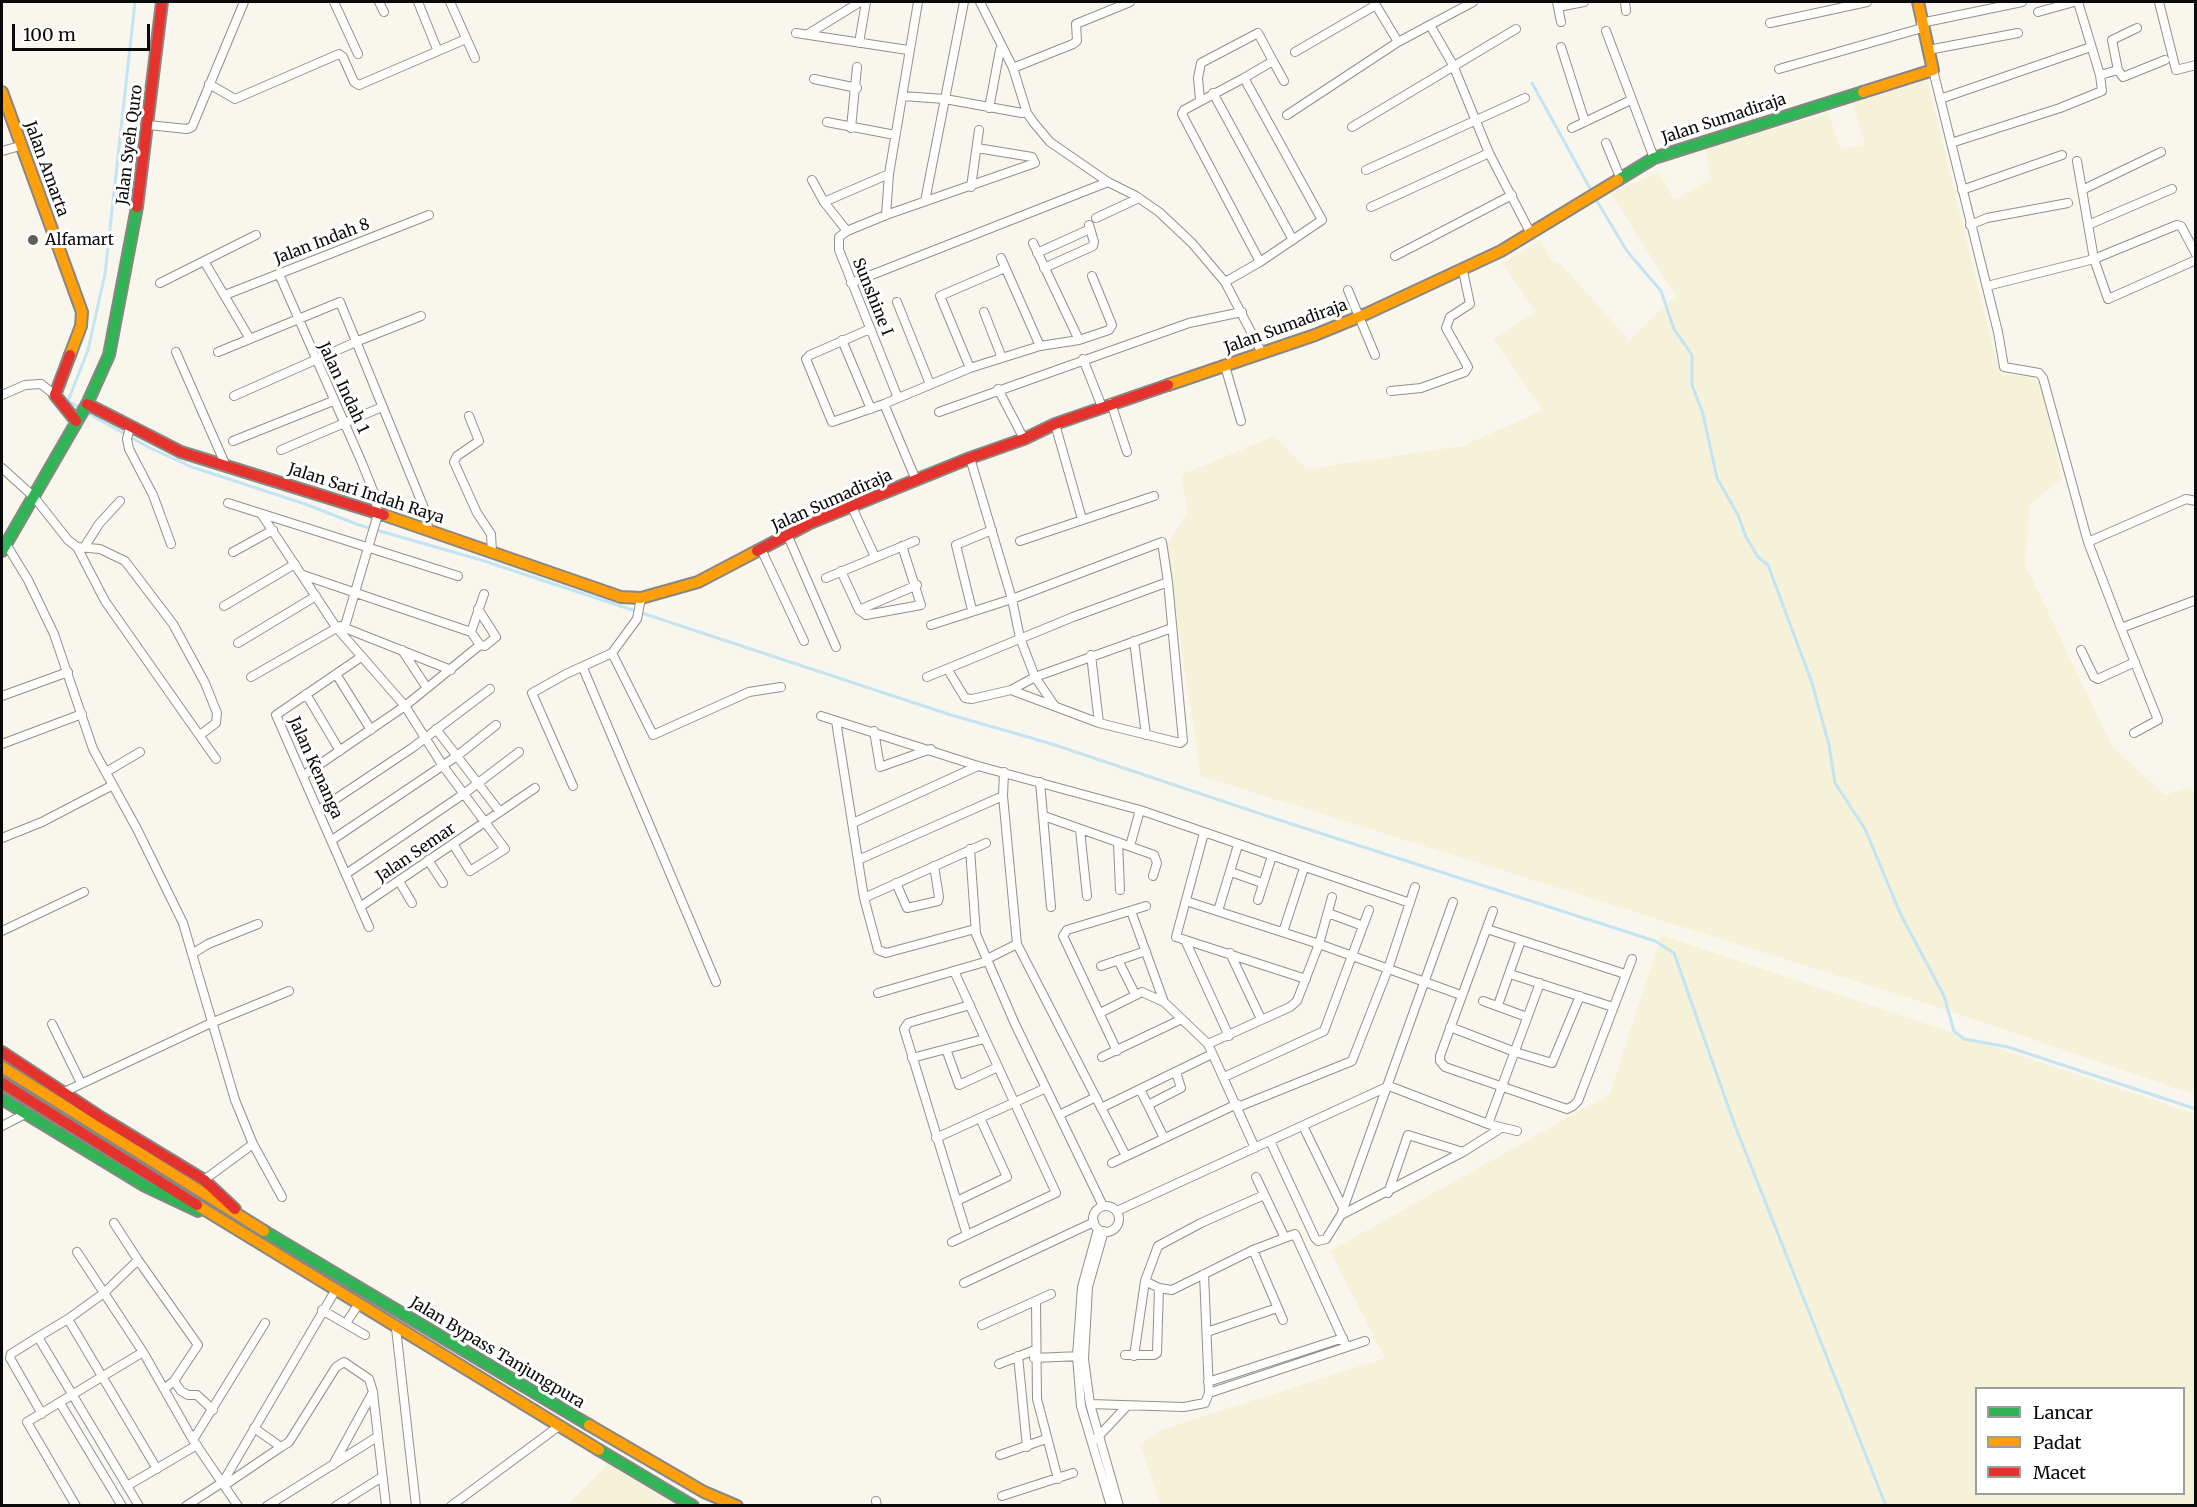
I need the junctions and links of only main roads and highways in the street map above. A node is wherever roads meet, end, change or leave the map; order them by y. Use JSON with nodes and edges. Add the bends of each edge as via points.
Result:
{"nodes":[{"id":1,"x":162,"y":2,"type":"edge"},
{"id":2,"x":1918,"y":2,"type":"edge"},
{"id":3,"x":2,"y":92,"type":"edge"},
{"id":4,"x":4,"y":104,"type":"edge"},
{"id":5,"x":86,"y":405,"type":"junction"},
{"id":6,"x":78,"y":419,"type":"junction"},
{"id":7,"x":4,"y":547,"type":"edge"},
{"id":8,"x":640,"y":603,"type":"joint"},
{"id":9,"x":2,"y":1052,"type":"edge"},
{"id":10,"x":2,"y":1067,"type":"edge"},
{"id":11,"x":2,"y":1083,"type":"edge"},
{"id":12,"x":2,"y":1100,"type":"edge"},
{"id":13,"x":246,"y":1220,"type":"junction"},
{"id":14,"x":239,"y":1231,"type":"junction"},
{"id":15,"x":693,"y":1506,"type":"edge"},
{"id":16,"x":737,"y":1506,"type":"edge"}],
"edges":[{"from":1,"to":5,"type":"main road","name":"Jalan Syeh Quro","via":[[139,199],[118,316],[109,355]]},
{"from":2,"to":8,"type":"main road","name":"Jalan Sumadiraja","via":[[1934,70],[1654,158],[1463,271],[1359,317],[1055,424],[787,534],[698,582]]},
{"from":3,"to":4,"type":"main road","name":"Jalan Amarta"},
{"from":4,"to":6,"type":"main road","name":"Jalan Amarta","via":[[82,312],[55,395]]},
{"from":5,"to":6,"type":"main road","name":"Jalan Syeh Quro"},
{"from":5,"to":8,"type":"main road","name":"Jalan Sari Indah Raya","via":[[128,432],[181,452],[377,517],[428,529]]},
{"from":6,"to":7,"type":"main road","name":"Jalan Syeh Quro"},
{"from":9,"to":13,"type":"main road","name":"Jalan Bypass Tanjungpura","via":[[204,1180]]},
{"from":10,"to":13,"type":"main road","name":"Jalan Bypass Tanjungpura"},
{"from":11,"to":14,"type":"main road","name":"Jalan Bypass Tanjungpura"},
{"from":12,"to":14,"type":"main road","name":"Jalan Bypass Tanjungpura","via":[[145,1186]]},
{"from":13,"to":16,"type":"main road","name":"Jalan Bypass Tanjungpura","via":[[704,1492]]},
{"from":14,"to":15,"type":"main road","name":"Jalan Bypass Tanjungpura"}]}
